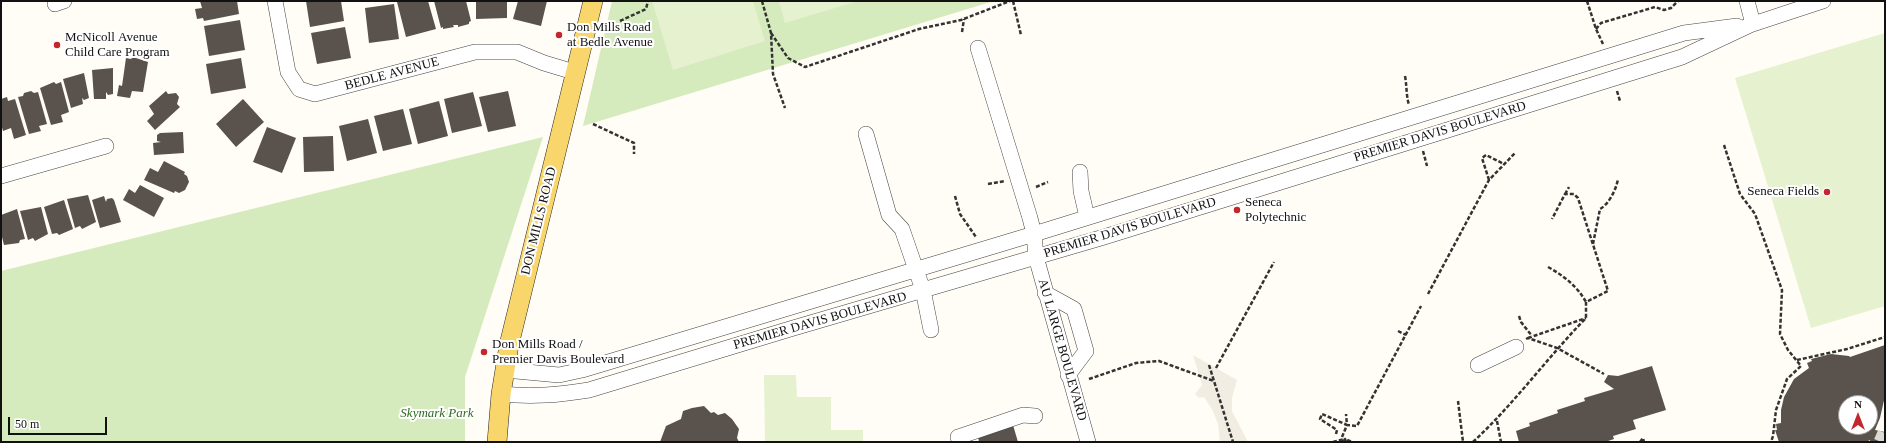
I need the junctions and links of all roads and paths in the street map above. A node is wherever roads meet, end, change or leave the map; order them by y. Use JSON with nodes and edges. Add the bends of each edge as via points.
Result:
{"nodes":[{"id":1,"x":275,"y":1,"type":"edge"},
{"id":2,"x":593,"y":1,"type":"edge"},
{"id":3,"x":648,"y":1,"type":"edge"},
{"id":4,"x":762,"y":1,"type":"edge"},
{"id":5,"x":1010,"y":1,"type":"edge"},
{"id":6,"x":1013,"y":1,"type":"edge"},
{"id":7,"x":1587,"y":1,"type":"edge"},
{"id":8,"x":1678,"y":1,"type":"edge"},
{"id":9,"x":1747,"y":1,"type":"edge"},
{"id":10,"x":1823,"y":1,"type":"edge"},
{"id":11,"x":964,"y":19,"type":"junction"},
{"id":12,"x":620,"y":21,"type":"dead end"},
{"id":13,"x":1752,"y":24,"type":"junction"},
{"id":14,"x":1596,"y":28,"type":"junction"},
{"id":15,"x":962,"y":32,"type":"dead end"},
{"id":16,"x":770,"y":33,"type":"junction"},
{"id":17,"x":1021,"y":35,"type":"dead end"},
{"id":18,"x":1603,"y":45,"type":"dead end"},
{"id":19,"x":978,"y":48,"type":"dead end"},
{"id":20,"x":1597,"y":60,"type":"junction"},
{"id":21,"x":574,"y":72,"type":"junction"},
{"id":22,"x":1406,"y":76,"type":"dead end"},
{"id":23,"x":1604,"y":81,"type":"junction"},
{"id":24,"x":1409,"y":106,"type":"dead end"},
{"id":25,"x":785,"y":108,"type":"dead end"},
{"id":26,"x":593,"y":124,"type":"dead end"},
{"id":27,"x":866,"y":134,"type":"dead end"},
{"id":28,"x":1421,"y":145,"type":"dead end"},
{"id":29,"x":1724,"y":145,"type":"dead end"},
{"id":30,"x":106,"y":146,"type":"dead end"},
{"id":31,"x":1515,"y":153,"type":"dead end"},
{"id":32,"x":634,"y":154,"type":"dead end"},
{"id":33,"x":1504,"y":164,"type":"junction"},
{"id":34,"x":1427,"y":166,"type":"dead end"},
{"id":35,"x":1080,"y":172,"type":"dead end"},
{"id":36,"x":1,"y":176,"type":"edge"},
{"id":37,"x":1618,"y":179,"type":"dead end"},
{"id":38,"x":1007,"y":180,"type":"dead end"},
{"id":39,"x":1489,"y":180,"type":"junction"},
{"id":40,"x":1048,"y":182,"type":"dead end"},
{"id":41,"x":988,"y":184,"type":"dead end"},
{"id":42,"x":1568,"y":187,"type":"dead end"},
{"id":43,"x":1036,"y":192,"type":"dead end"},
{"id":44,"x":1565,"y":194,"type":"junction"},
{"id":45,"x":955,"y":196,"type":"dead end"},
{"id":46,"x":1087,"y":216,"type":"junction"},
{"id":47,"x":1552,"y":219,"type":"dead end"},
{"id":48,"x":1034,"y":234,"type":"junction"},
{"id":49,"x":982,"y":235,"type":"dead end"},
{"id":50,"x":1593,"y":244,"type":"junction"},
{"id":51,"x":1036,"y":257,"type":"junction"},
{"id":52,"x":1274,"y":262,"type":"dead end"},
{"id":53,"x":1548,"y":267,"type":"dead end"},
{"id":54,"x":915,"y":269,"type":"junction"},
{"id":55,"x":923,"y":290,"type":"junction"},
{"id":56,"x":1045,"y":293,"type":"junction"},
{"id":57,"x":1428,"y":294,"type":"dead end"},
{"id":58,"x":1586,"y":302,"type":"junction"},
{"id":59,"x":1421,"y":306,"type":"dead end"},
{"id":60,"x":1519,"y":316,"type":"dead end"},
{"id":61,"x":1586,"y":318,"type":"junction"},
{"id":62,"x":931,"y":330,"type":"dead end"},
{"id":63,"x":1398,"y":331,"type":"dead end"},
{"id":64,"x":1406,"y":335,"type":"junction"},
{"id":65,"x":1532,"y":336,"type":"junction"},
{"id":66,"x":1885,"y":337,"type":"edge"},
{"id":67,"x":1528,"y":338,"type":"junction"},
{"id":68,"x":1516,"y":347,"type":"joint"},
{"id":69,"x":1557,"y":348,"type":"junction"},
{"id":70,"x":1797,"y":360,"type":"junction"},
{"id":71,"x":1209,"y":365,"type":"dead end"},
{"id":72,"x":1478,"y":365,"type":"dead end"},
{"id":73,"x":1216,"y":368,"type":"dead end"},
{"id":74,"x":505,"y":370,"type":"junction"},
{"id":75,"x":1604,"y":374,"type":"dead end"},
{"id":76,"x":1068,"y":375,"type":"junction"},
{"id":77,"x":1089,"y":379,"type":"dead end"},
{"id":78,"x":1214,"y":381,"type":"junction"},
{"id":79,"x":501,"y":394,"type":"junction"},
{"id":80,"x":1458,"y":401,"type":"dead end"},
{"id":81,"x":1346,"y":414,"type":"dead end"},
{"id":82,"x":1035,"y":416,"type":"dead end"},
{"id":83,"x":1496,"y":421,"type":"junction"},
{"id":84,"x":1347,"y":425,"type":"junction"},
{"id":85,"x":1336,"y":434,"type":"dead end"},
{"id":86,"x":1344,"y":439,"type":"edge"},
{"id":87,"x":497,"y":442,"type":"edge"},
{"id":88,"x":960,"y":442,"type":"edge"},
{"id":89,"x":1088,"y":442,"type":"edge"},
{"id":90,"x":1233,"y":442,"type":"edge"},
{"id":91,"x":1333,"y":442,"type":"edge"},
{"id":92,"x":1343,"y":442,"type":"edge"},
{"id":93,"x":1352,"y":442,"type":"edge"},
{"id":94,"x":1463,"y":442,"type":"edge"},
{"id":95,"x":1473,"y":442,"type":"edge"},
{"id":96,"x":1501,"y":442,"type":"edge"},
{"id":97,"x":1640,"y":442,"type":"edge"},
{"id":98,"x":1644,"y":442,"type":"edge"},
{"id":99,"x":1771,"y":442,"type":"edge"}],
"edges":[{"from":1,"to":21,"type":"street","name":"BEDLE AVENUE","via":[[288,72],[299,89],[315,94],[475,52],[517,52]]},
{"from":2,"to":21,"type":"main road","name":"DON MILLS ROAD"},
{"from":3,"to":12,"type":"path","via":[[646,8]]},
{"from":4,"to":16,"type":"path"},
{"from":5,"to":11,"type":"path"},
{"from":6,"to":17,"type":"path"},
{"from":7,"to":14,"type":"path"},
{"from":8,"to":14,"type":"path","via":[[1671,8],[1664,10],[1655,7],[1601,24]]},
{"from":9,"to":13,"type":"street"},
{"from":10,"to":13,"type":"street","name":"PREMIER DAVIS BOULEVARD"},
{"from":11,"to":15,"type":"path"},
{"from":11,"to":16,"type":"path","via":[[919,29],[805,67],[788,58]]},
{"from":13,"to":20,"type":"street","name":"PREMIER DAVIS BOULEVARD","via":[[1684,33]]},
{"from":13,"to":23,"type":"street","name":"PREMIER DAVIS BOULEVARD","via":[[1689,55]]},
{"from":14,"to":18,"type":"path"},
{"from":16,"to":25,"type":"path","via":[[773,74]]},
{"from":19,"to":48,"type":"street","name":"AU LARGE BOULEVARD"},
{"from":20,"to":23,"type":"street"},
{"from":20,"to":46,"type":"street","name":"PREMIER DAVIS BOULEVARD"},
{"from":21,"to":74,"type":"main road","name":"DON MILLS ROAD"},
{"from":22,"to":24,"type":"path"},
{"from":23,"to":51,"type":"street","name":"PREMIER DAVIS BOULEVARD"},
{"from":26,"to":32,"type":"path","via":[[634,143]]},
{"from":27,"to":54,"type":"street","via":[[889,215],[902,230]]},
{"from":28,"to":34,"type":"path"},
{"from":29,"to":70,"type":"path","via":[[1740,194],[1754,214],[1782,290],[1780,334],[1788,350]]},
{"from":30,"to":36,"type":"street"},
{"from":31,"to":33,"type":"path"},
{"from":33,"to":39,"type":"path"},
{"from":33,"to":39,"type":"path","via":[[1486,155],[1482,158]]},
{"from":35,"to":46,"type":"street","via":[[1081,192]]},
{"from":37,"to":50,"type":"path","via":[[1606,206],[1600,210]]},
{"from":38,"to":41,"type":"path"},
{"from":39,"to":57,"type":"path"},
{"from":40,"to":43,"type":"path","via":[[1035,186]]},
{"from":42,"to":44,"type":"path"},
{"from":44,"to":47,"type":"path"},
{"from":44,"to":50,"type":"path","via":[[1574,194],[1578,198]]},
{"from":45,"to":49,"type":"path","via":[[960,214],[975,237]]},
{"from":46,"to":48,"type":"street","name":"PREMIER DAVIS BOULEVARD"},
{"from":48,"to":51,"type":"street","name":"AU LARGE BOULEVARD"},
{"from":48,"to":54,"type":"street","name":"PREMIER DAVIS BOULEVARD"},
{"from":50,"to":58,"type":"path","via":[[1608,291]]},
{"from":51,"to":55,"type":"street","name":"PREMIER DAVIS BOULEVARD"},
{"from":51,"to":56,"type":"street","name":"AU LARGE BOULEVARD"},
{"from":52,"to":73,"type":"path"},
{"from":53,"to":58,"type":"path","via":[[1563,275],[1581,293]]},
{"from":54,"to":55,"type":"street"},
{"from":54,"to":74,"type":"street","name":"PREMIER DAVIS BOULEVARD","via":[[575,372],[559,375]]},
{"from":55,"to":62,"type":"street"},
{"from":55,"to":79,"type":"street","name":"PREMIER DAVIS BOULEVARD","via":[[590,390],[556,396]]},
{"from":56,"to":76,"type":"street","name":"AU LARGE BOULEVARD"},
{"from":56,"to":76,"type":"street","via":[[1074,309],[1084,343],[1086,351]]},
{"from":58,"to":61,"type":"path"},
{"from":59,"to":64,"type":"path"},
{"from":60,"to":65,"type":"path"},
{"from":61,"to":65,"type":"path"},
{"from":61,"to":69,"type":"path"},
{"from":63,"to":64,"type":"path"},
{"from":64,"to":84,"type":"path","via":[[1357,426]]},
{"from":65,"to":67,"type":"path"},
{"from":66,"to":70,"type":"path","via":[[1847,349]]},
{"from":67,"to":68,"type":"path"},
{"from":67,"to":69,"type":"path"},
{"from":68,"to":72,"type":"street"},
{"from":69,"to":75,"type":"path"},
{"from":69,"to":83,"type":"path"},
{"from":70,"to":99,"type":"path","via":[[1802,366],[1788,379],[1776,410],[1774,436]]},
{"from":71,"to":78,"type":"path"},
{"from":74,"to":79,"type":"main road","name":"DON MILLS ROAD"},
{"from":76,"to":89,"type":"street","name":"AU LARGE BOULEVARD"},
{"from":77,"to":78,"type":"path","via":[[1136,363],[1159,361]]},
{"from":78,"to":90,"type":"path"},
{"from":79,"to":87,"type":"main road","name":"DON MILLS ROAD"},
{"from":80,"to":94,"type":"path"},
{"from":81,"to":84,"type":"path"},
{"from":82,"to":88,"type":"street","via":[[1023,415],[972,432],[958,437]]},
{"from":83,"to":95,"type":"path"},
{"from":83,"to":96,"type":"path"},
{"from":84,"to":85,"type":"path","via":[[1322,414],[1320,419],[1337,430]]},
{"from":84,"to":86,"type":"path"},
{"from":86,"to":91,"type":"path"},
{"from":86,"to":92,"type":"path"},
{"from":86,"to":93,"type":"path"},
{"from":97,"to":98,"type":"path","via":[[1643,438]]}]}
